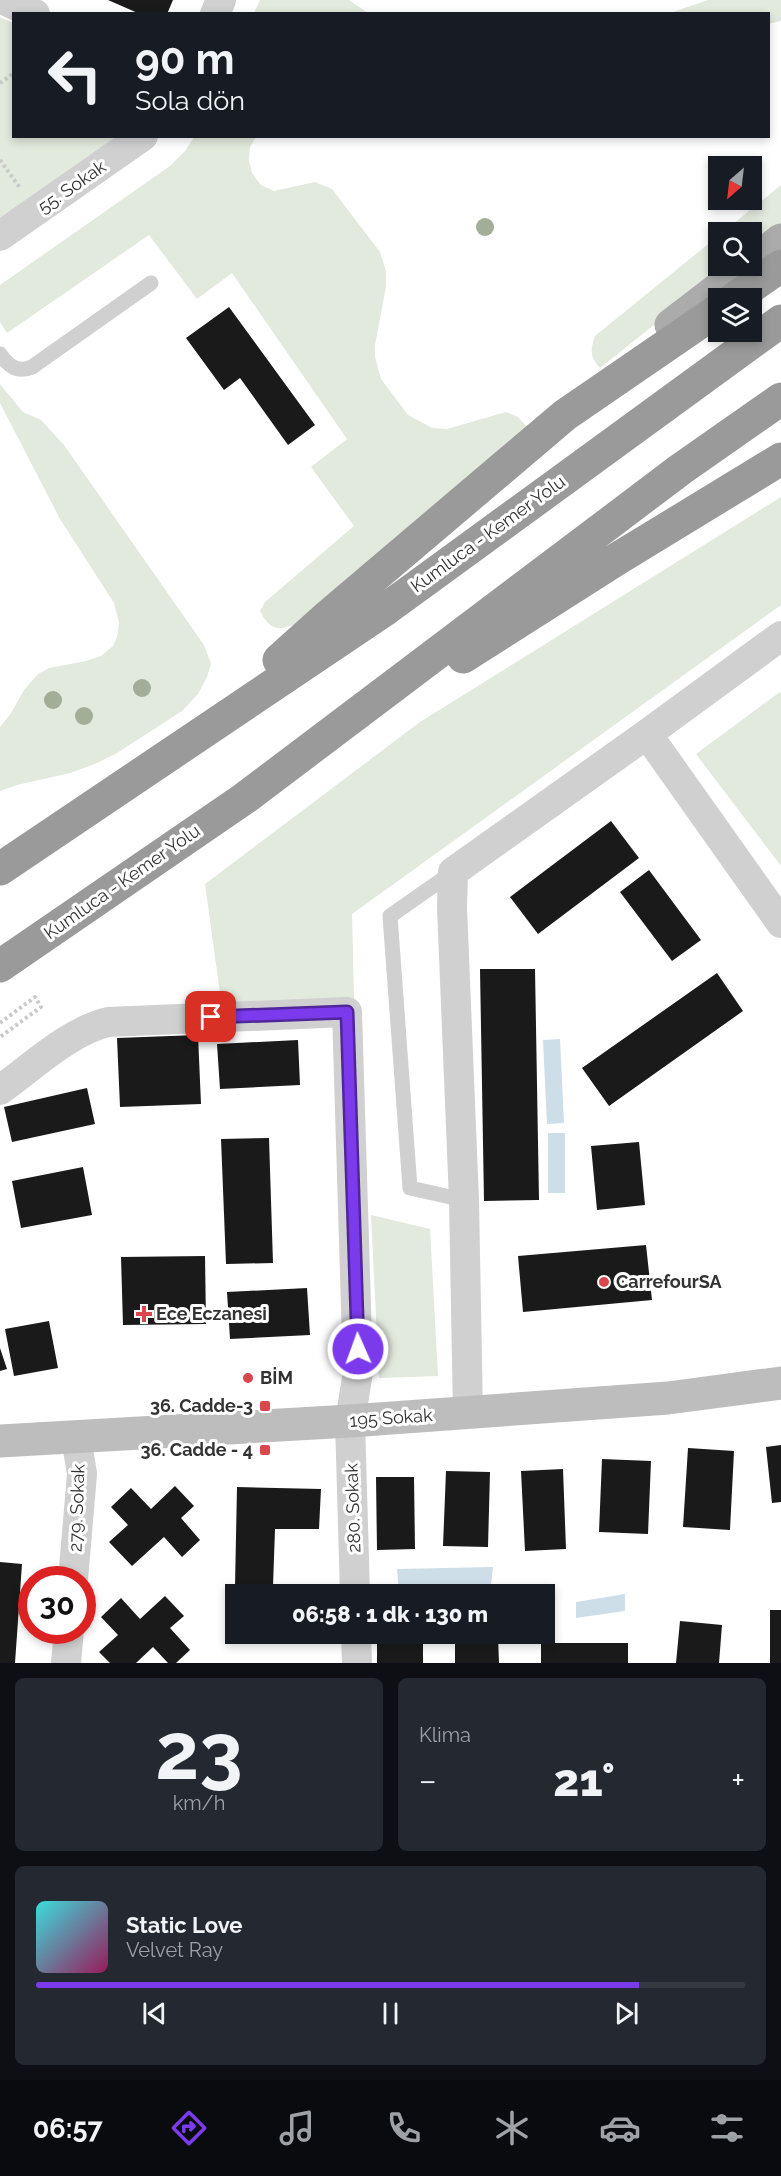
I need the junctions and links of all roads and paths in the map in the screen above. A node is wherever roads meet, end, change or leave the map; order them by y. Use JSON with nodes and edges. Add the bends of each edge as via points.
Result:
{"nodes":[{"id":1,"x":4,"y":0,"type":"edge"},
{"id":2,"x":31,"y":12,"type":"edge"},
{"id":3,"x":140,"y":138,"type":"edge"},
{"id":4,"x":0,"y":160,"type":"edge"},
{"id":5,"x":20,"y":188,"type":"dead end"},
{"id":6,"x":0,"y":236,"type":"edge"},
{"id":7,"x":781,"y":240,"type":"edge"},
{"id":8,"x":762,"y":255,"type":"edge"},
{"id":9,"x":781,"y":266,"type":"edge"},
{"id":10,"x":735,"y":276,"type":"edge"},
{"id":11,"x":151,"y":282,"type":"dead end"},
{"id":12,"x":749,"y":288,"type":"edge"},
{"id":13,"x":708,"y":317,"type":"edge"},
{"id":14,"x":781,"y":321,"type":"edge"},
{"id":15,"x":0,"y":354,"type":"edge"},
{"id":16,"x":781,"y":399,"type":"edge"},
{"id":17,"x":565,"y":415,"type":"junction"},
{"id":18,"x":781,"y":459,"type":"edge"},
{"id":19,"x":781,"y":636,"type":"edge"},
{"id":20,"x":647,"y":734,"type":"junction"},
{"id":21,"x":190,"y":740,"type":"junction"},
{"id":22,"x":245,"y":798,"type":"junction"},
{"id":23,"x":0,"y":869,"type":"edge"},
{"id":24,"x":453,"y":872,"type":"junction"},
{"id":25,"x":781,"y":923,"type":"edge"},
{"id":26,"x":0,"y":966,"type":"edge"},
{"id":27,"x":0,"y":1023,"type":"edge"},
{"id":28,"x":0,"y":1037,"type":"edge"},
{"id":29,"x":0,"y":1090,"type":"edge"},
{"id":30,"x":464,"y":1200,"type":"junction"},
{"id":31,"x":781,"y":1383,"type":"edge"},
{"id":32,"x":468,"y":1413,"type":"junction"},
{"id":33,"x":350,"y":1421,"type":"junction"},
{"id":34,"x":76,"y":1437,"type":"junction"},
{"id":35,"x":0,"y":1441,"type":"edge"},
{"id":36,"x":74,"y":1566,"type":"edge"},
{"id":37,"x":355,"y":1584,"type":"edge"},
{"id":38,"x":68,"y":1644,"type":"edge"},
{"id":39,"x":356,"y":1644,"type":"edge"},
{"id":40,"x":66,"y":1663,"type":"edge"},
{"id":41,"x":357,"y":1663,"type":"edge"}],
"edges":[{"from":1,"to":2,"type":"street"},
{"from":3,"to":6,"type":"street","name":"55. Sokak"},
{"from":4,"to":5,"type":"path"},
{"from":7,"to":8,"type":"main road"},
{"from":9,"to":12,"type":"highway"},
{"from":10,"to":17,"type":"main road","via":[[608,374]]},
{"from":11,"to":15,"type":"lane","via":[[33,367],[16,369]]},
{"from":13,"to":17,"type":"highway","name":"Kumluca - Kemer Yolu"},
{"from":14,"to":21,"type":"highway","name":"Kumluca - Kemer Yolu","via":[[386,609]]},
{"from":16,"to":22,"type":"highway","name":"Kumluca - Kemer Yolu","via":[[681,469]]},
{"from":17,"to":21,"type":"highway","name":"Kumluca - Kemer Yolu","via":[[337,608]]},
{"from":18,"to":22,"type":"highway","name":"Kumluca - Kemer Yolu","via":[[617,559]]},
{"from":19,"to":20,"type":"street"},
{"from":20,"to":24,"type":"street"},
{"from":20,"to":25,"type":"street"},
{"from":21,"to":23,"type":"highway","name":"Kumluca - Kemer Yolu"},
{"from":22,"to":26,"type":"highway","name":"Kumluca - Kemer Yolu"},
{"from":24,"to":30,"type":"street"},
{"from":24,"to":30,"type":"lane","via":[[390,916],[410,1188]]},
{"from":27,"to":28,"type":"path","via":[[35,997],[41,1007]]},
{"from":29,"to":33,"type":"street","name":"280. Sokak","via":[[74,1037],[108,1022],[347,1012],[358,1372]]},
{"from":30,"to":32,"type":"street"},
{"from":31,"to":32,"type":"street","name":"195 Sokak","via":[[668,1398]]},
{"from":32,"to":33,"type":"street","name":"195 Sokak"},
{"from":33,"to":34,"type":"street","name":"195 Sokak"},
{"from":33,"to":37,"type":"street","name":"280. Sokak"},
{"from":34,"to":35,"type":"street","name":"195 Sokak"},
{"from":34,"to":36,"type":"street","name":"279. Sokak","via":[[82,1474]]},
{"from":38,"to":40,"type":"street"},
{"from":39,"to":41,"type":"street"}]}
